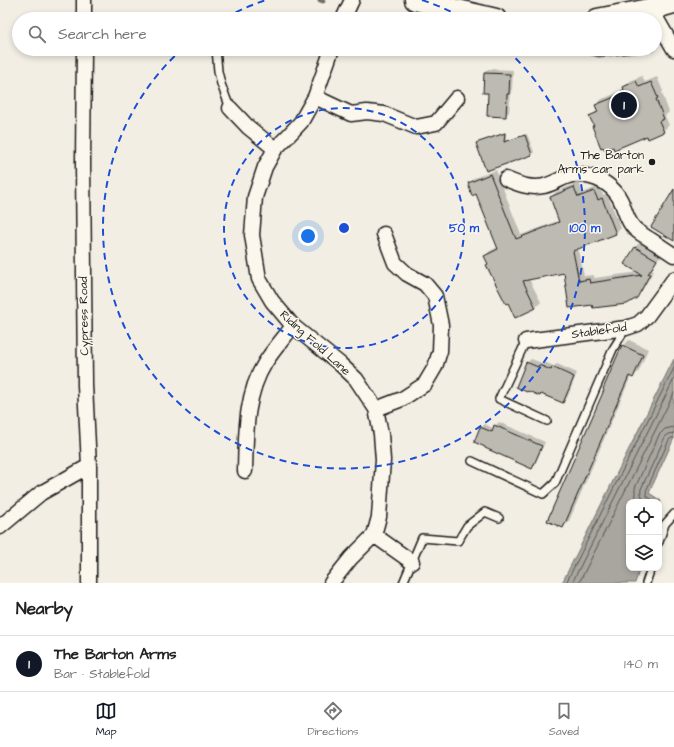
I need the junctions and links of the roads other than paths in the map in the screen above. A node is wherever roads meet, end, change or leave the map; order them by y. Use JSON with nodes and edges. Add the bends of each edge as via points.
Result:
{"nodes":[{"id":1,"x":84,"y":0,"type":"edge"},
{"id":2,"x":352,"y":0,"type":"edge"},
{"id":3,"x":415,"y":0,"type":"edge"},
{"id":4,"x":661,"y":5,"type":"edge"},
{"id":5,"x":84,"y":12,"type":"edge"},
{"id":6,"x":346,"y":12,"type":"edge"},
{"id":7,"x":466,"y":12,"type":"edge"},
{"id":8,"x":629,"y":12,"type":"edge"},
{"id":9,"x":674,"y":49,"type":"edge"},
{"id":10,"x":84,"y":56,"type":"edge"},
{"id":11,"x":217,"y":56,"type":"edge"},
{"id":12,"x":330,"y":56,"type":"edge"},
{"id":13,"x":315,"y":97,"type":"junction"},
{"id":14,"x":457,"y":98,"type":"dead end"},
{"id":15,"x":230,"y":108,"type":"joint"},
{"id":16,"x":275,"y":149,"type":"junction"},
{"id":17,"x":506,"y":179,"type":"dead end"},
{"id":18,"x":384,"y":234,"type":"dead end"},
{"id":19,"x":674,"y":255,"type":"edge"},
{"id":20,"x":674,"y":279,"type":"edge"},
{"id":21,"x":293,"y":326,"type":"junction"},
{"id":22,"x":626,"y":328,"type":"junction"},
{"id":23,"x":526,"y":341,"type":"joint"},
{"id":24,"x":376,"y":409,"type":"junction"},
{"id":25,"x":547,"y":421,"type":"dead end"},
{"id":26,"x":472,"y":461,"type":"dead end"},
{"id":27,"x":89,"y":466,"type":"junction"},
{"id":28,"x":245,"y":472,"type":"dead end"},
{"id":29,"x":674,"y":514,"type":"edge"},
{"id":30,"x":499,"y":518,"type":"dead end"},
{"id":31,"x":0,"y":527,"type":"edge"},
{"id":32,"x":374,"y":535,"type":"junction"},
{"id":33,"x":661,"y":535,"type":"edge"},
{"id":34,"x":412,"y":562,"type":"junction"},
{"id":35,"x":650,"y":571,"type":"edge"},
{"id":36,"x":89,"y":583,"type":"edge"},
{"id":37,"x":331,"y":583,"type":"edge"},
{"id":38,"x":403,"y":583,"type":"edge"},
{"id":39,"x":646,"y":583,"type":"edge"}],
"edges":[{"from":1,"to":5,"type":"street"},
{"from":2,"to":6,"type":"street"},
{"from":3,"to":7,"type":"main road"},
{"from":4,"to":8,"type":"main road"},
{"from":4,"to":9,"type":"street"},
{"from":10,"to":27,"type":"street","name":"Cypress Road","via":[[85,385]]},
{"from":11,"to":15,"type":"lane","via":[[221,84]]},
{"from":12,"to":13,"type":"street","name":"Riding Fold Lane"},
{"from":13,"to":14,"type":"street","via":[[351,114],[384,114],[416,127],[436,122]]},
{"from":13,"to":16,"type":"street","name":"Riding Fold Lane","via":[[301,122]]},
{"from":15,"to":16,"type":"street"},
{"from":16,"to":21,"type":"street","name":"Riding Fold Lane","via":[[265,167],[255,197],[252,235],[259,280],[272,301]]},
{"from":17,"to":19,"type":"street","via":[[523,186],[534,187],[550,184],[571,175],[590,176],[599,180],[607,184],[618,196],[630,224],[639,233]]},
{"from":18,"to":24,"type":"street","via":[[395,263],[407,274],[425,284],[435,296],[441,325],[440,351],[435,367],[425,384],[402,399]]},
{"from":20,"to":22,"type":"street","name":"Stablefold","via":[[647,316],[638,324]]},
{"from":21,"to":24,"type":"street","name":"Riding Fold Lane","via":[[356,380]]},
{"from":21,"to":28,"type":"street","via":[[264,364],[253,388],[247,417]]},
{"from":22,"to":23,"type":"street","name":"Stablefold"},
{"from":22,"to":26,"type":"lane","via":[[613,349],[555,484],[547,491],[543,494]]},
{"from":23,"to":25,"type":"lane","via":[[499,399]]},
{"from":24,"to":32,"type":"street","name":"Riding Fold Lane","via":[[383,460],[379,517]]},
{"from":27,"to":31,"type":"street","via":[[41,493]]},
{"from":27,"to":36,"type":"street","name":"Cypress Road"},
{"from":29,"to":33,"type":"lane","via":[[665,524]]},
{"from":30,"to":34,"type":"lane","via":[[485,512],[467,526],[458,541],[422,538]]},
{"from":32,"to":34,"type":"street"},
{"from":32,"to":37,"type":"street"},
{"from":34,"to":38,"type":"lane"},
{"from":35,"to":39,"type":"lane"}]}
